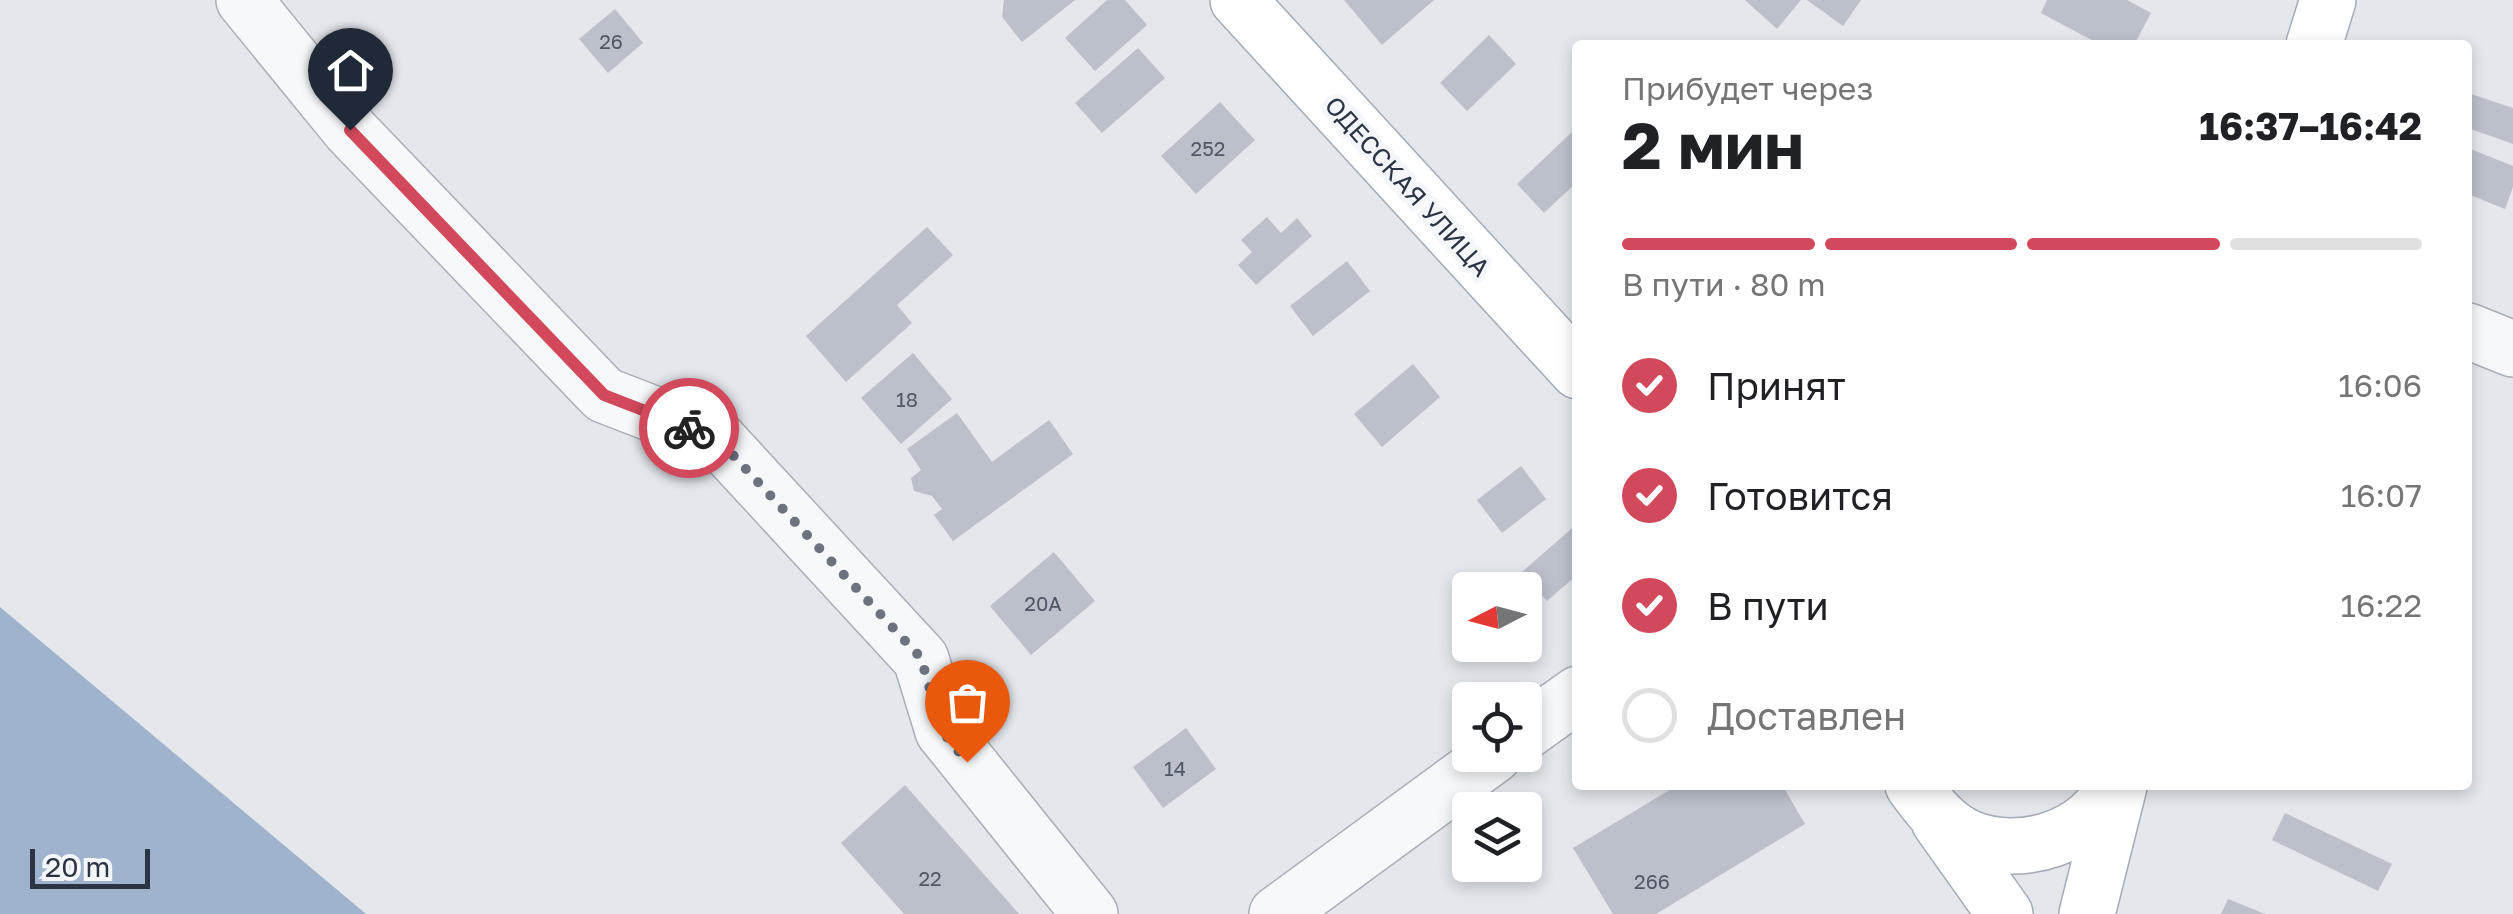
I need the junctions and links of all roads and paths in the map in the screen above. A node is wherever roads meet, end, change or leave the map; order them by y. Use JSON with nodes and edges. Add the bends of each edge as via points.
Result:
{"nodes":[{"id":1,"x":244,"y":0,"type":"edge"},
{"id":2,"x":1238,"y":0,"type":"edge"},
{"id":3,"x":2328,"y":0,"type":"edge"},
{"id":4,"x":2316,"y":40,"type":"edge"},
{"id":5,"x":2472,"y":333,"type":"edge"},
{"id":6,"x":2513,"y":349,"type":"edge"},
{"id":7,"x":1572,"y":364,"type":"edge"},
{"id":8,"x":1572,"y":698,"type":"edge"},
{"id":9,"x":1542,"y":720,"type":"edge"},
{"id":10,"x":1471,"y":772,"type":"edge"},
{"id":11,"x":2113,"y":790,"type":"edge"},
{"id":12,"x":2116,"y":790,"type":"edge"},
{"id":13,"x":1924,"y":800,"type":"edge"},
{"id":14,"x":1090,"y":914,"type":"edge"},
{"id":15,"x":1277,"y":914,"type":"edge"},
{"id":16,"x":2005,"y":914,"type":"edge"},
{"id":17,"x":2086,"y":914,"type":"edge"}],
"edges":[{"from":1,"to":14,"type":"street","via":[[350,130],[604,395],[718,439],[921,658],[942,731]]},
{"from":2,"to":7,"type":"main road","name":"ОДЕССКАЯ УЛИЦА"},
{"from":3,"to":4,"type":"main road"},
{"from":5,"to":6,"type":"street"},
{"from":8,"to":9,"type":"street"},
{"from":10,"to":15,"type":"street"},
{"from":11,"to":13,"type":"main road","via":[[2082,826],[2045,843],[2006,847],[1967,837]]},
{"from":12,"to":17,"type":"main road"},
{"from":13,"to":16,"type":"main road"}]}
